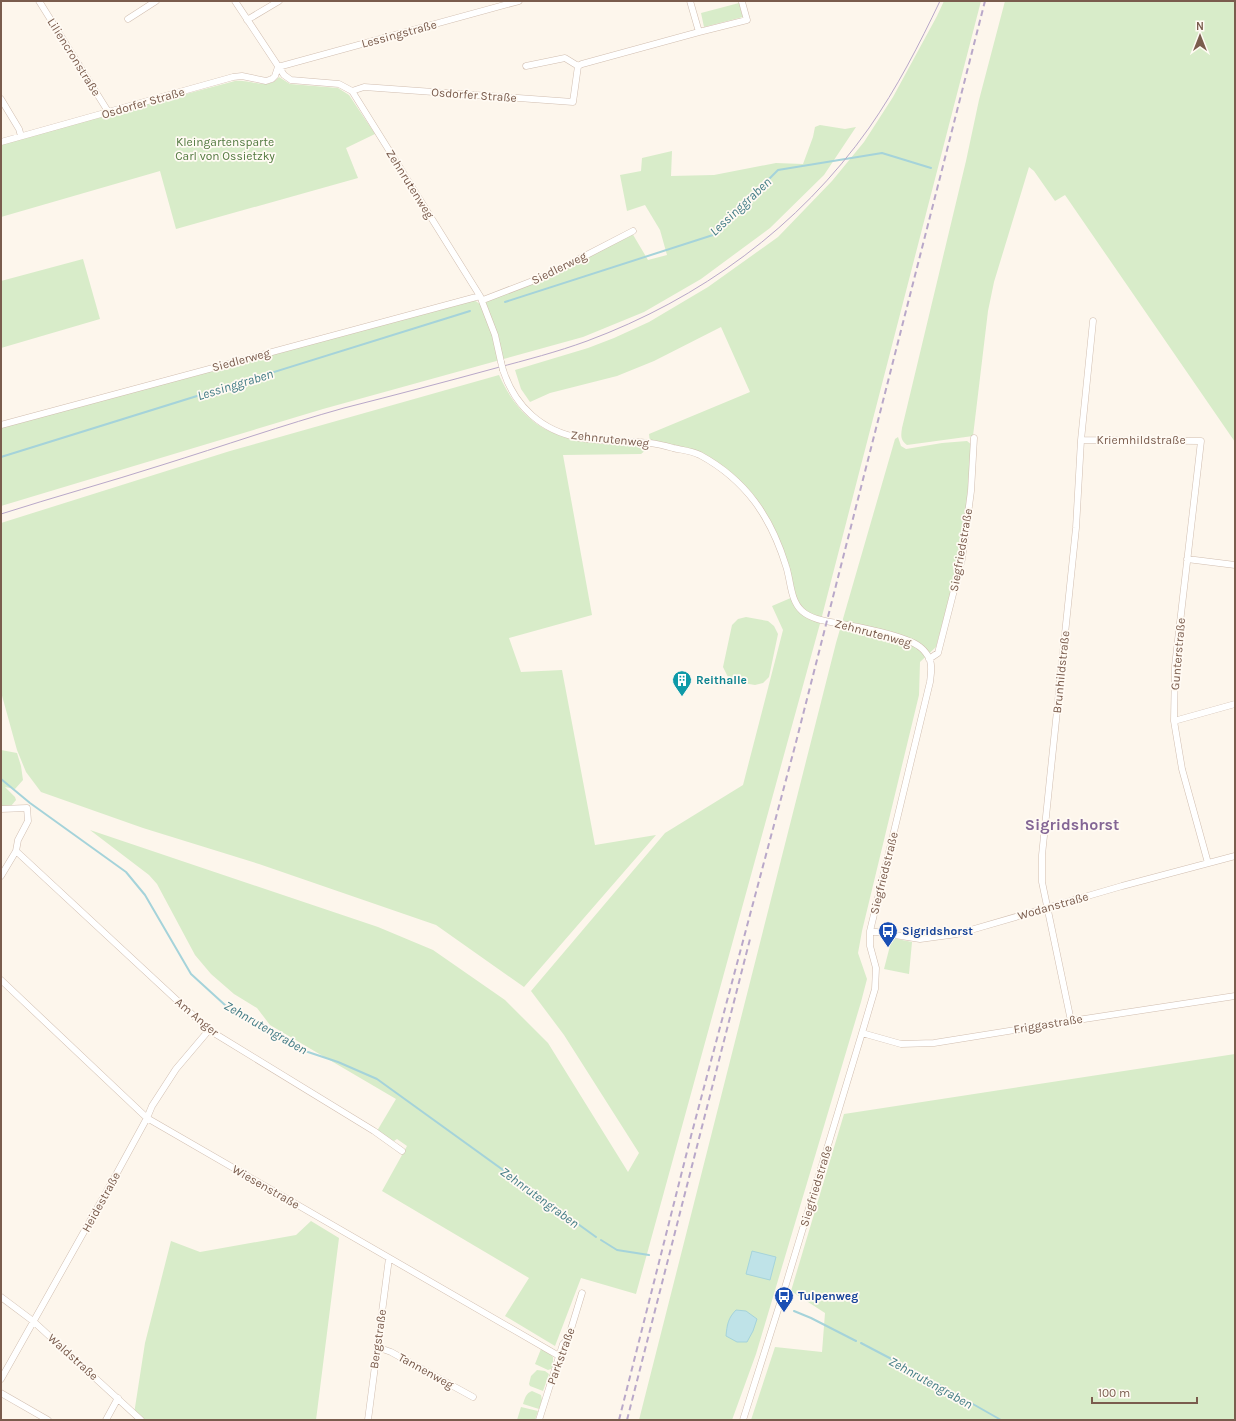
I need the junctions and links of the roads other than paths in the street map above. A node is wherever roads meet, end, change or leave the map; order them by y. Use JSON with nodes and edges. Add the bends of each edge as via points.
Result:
{"nodes":[{"id":1,"x":39,"y":1,"type":"edge"},
{"id":2,"x":156,"y":1,"type":"edge"},
{"id":3,"x":235,"y":1,"type":"edge"},
{"id":4,"x":279,"y":1,"type":"edge"},
{"id":5,"x":519,"y":1,"type":"edge"},
{"id":6,"x":690,"y":1,"type":"edge"},
{"id":7,"x":742,"y":2,"type":"dead end"},
{"id":8,"x":128,"y":19,"type":"dead end"},
{"id":9,"x":247,"y":20,"type":"junction"},
{"id":10,"x":699,"y":32,"type":"junction"},
{"id":11,"x":526,"y":66,"type":"dead end"},
{"id":12,"x":578,"y":66,"type":"junction"},
{"id":13,"x":278,"y":67,"type":"junction"},
{"id":14,"x":352,"y":92,"type":"junction"},
{"id":15,"x":1,"y":99,"type":"edge"},
{"id":16,"x":109,"y":113,"type":"junction"},
{"id":17,"x":22,"y":136,"type":"junction"},
{"id":18,"x":1,"y":142,"type":"edge"},
{"id":19,"x":633,"y":231,"type":"dead end"},
{"id":20,"x":482,"y":298,"type":"junction"},
{"id":21,"x":1093,"y":321,"type":"dead end"},
{"id":22,"x":1,"y":425,"type":"edge"},
{"id":23,"x":974,"y":438,"type":"dead end"},
{"id":24,"x":1081,"y":440,"type":"junction"},
{"id":25,"x":1201,"y":441,"type":"joint"},
{"id":26,"x":1188,"y":559,"type":"junction"},
{"id":27,"x":1235,"y":565,"type":"edge"},
{"id":28,"x":929,"y":658,"type":"junction"},
{"id":29,"x":1235,"y":704,"type":"edge"},
{"id":30,"x":1174,"y":721,"type":"junction"},
{"id":31,"x":1,"y":809,"type":"edge"},
{"id":32,"x":16,"y":852,"type":"junction"},
{"id":33,"x":1235,"y":856,"type":"edge"},
{"id":34,"x":1208,"y":863,"type":"junction"},
{"id":35,"x":1,"y":876,"type":"edge"},
{"id":36,"x":1047,"y":908,"type":"junction"},
{"id":37,"x":870,"y":932,"type":"junction"},
{"id":38,"x":1,"y":980,"type":"edge"},
{"id":39,"x":1235,"y":996,"type":"edge"},
{"id":40,"x":1071,"y":1021,"type":"junction"},
{"id":41,"x":209,"y":1030,"type":"junction"},
{"id":42,"x":862,"y":1033,"type":"junction"},
{"id":43,"x":147,"y":1118,"type":"junction"},
{"id":44,"x":402,"y":1151,"type":"dead end"},
{"id":45,"x":389,"y":1258,"type":"junction"},
{"id":46,"x":582,"y":1293,"type":"dead end"},
{"id":47,"x":1,"y":1297,"type":"edge"},
{"id":48,"x":33,"y":1322,"type":"junction"},
{"id":49,"x":377,"y":1347,"type":"junction"},
{"id":50,"x":560,"y":1356,"type":"junction"},
{"id":51,"x":1,"y":1379,"type":"edge"},
{"id":52,"x":1,"y":1393,"type":"edge"},
{"id":53,"x":473,"y":1397,"type":"dead end"},
{"id":54,"x":118,"y":1398,"type":"junction"},
{"id":55,"x":48,"y":1420,"type":"edge"},
{"id":56,"x":106,"y":1420,"type":"edge"},
{"id":57,"x":141,"y":1420,"type":"edge"},
{"id":58,"x":368,"y":1420,"type":"edge"},
{"id":59,"x":539,"y":1420,"type":"edge"},
{"id":60,"x":743,"y":1420,"type":"edge"}],
"edges":[{"from":1,"to":16,"type":"street","name":"Liliencronstraße"},
{"from":2,"to":8,"type":"street"},
{"from":3,"to":9,"type":"street"},
{"from":4,"to":9,"type":"street"},
{"from":5,"to":13,"type":"street","name":"Lessingstraße"},
{"from":6,"to":10,"type":"street"},
{"from":7,"to":10,"type":"street","via":[[747,20]]},
{"from":9,"to":13,"type":"street"},
{"from":10,"to":12,"type":"street"},
{"from":11,"to":12,"type":"street","via":[[565,58]]},
{"from":12,"to":14,"type":"street","name":"Osdorfer Straße","via":[[573,102],[364,87]]},
{"from":13,"to":14,"type":"street","via":[[291,80],[339,84]]},
{"from":13,"to":16,"type":"street","name":"Osdorfer Straße","via":[[272,79],[233,77]]},
{"from":14,"to":20,"type":"street","name":"Zehnrutenweg"},
{"from":15,"to":17,"type":"street"},
{"from":16,"to":17,"type":"street","name":"Osdorfer Straße"},
{"from":17,"to":18,"type":"street","name":"Osdorfer Straße"},
{"from":19,"to":20,"type":"street","name":"Siedlerweg","via":[[548,275]]},
{"from":20,"to":22,"type":"street","name":"Siedlerweg"},
{"from":20,"to":28,"type":"street","name":"Zehnrutenweg","bridge":true,"via":[[509,387],[524,408],[538,421],[556,431],[581,438],[650,443],[698,454],[729,474],[755,500],[773,531],[787,567],[793,597],[802,611],[821,620],[910,641],[920,646]]},
{"from":21,"to":24,"type":"street","name":"Brunhildstraße"},
{"from":23,"to":28,"type":"street","name":"Siegfriedstraße","via":[[972,491],[962,559],[938,653]]},
{"from":24,"to":25,"type":"street","name":"Kriemhildstraße"},
{"from":24,"to":36,"type":"street","name":"Brunhildstraße","via":[[1076,528],[1042,855],[1042,882]]},
{"from":25,"to":26,"type":"street","name":"Gunterstraße"},
{"from":26,"to":27,"type":"street"},
{"from":26,"to":30,"type":"street","name":"Gunterstraße","via":[[1175,666]]},
{"from":28,"to":37,"type":"street","name":"Siegfriedstraße","via":[[930,682]]},
{"from":29,"to":30,"type":"street"},
{"from":30,"to":34,"type":"street","name":"Gunterstraße","via":[[1182,769]]},
{"from":31,"to":32,"type":"street","via":[[27,808],[28,821],[18,840]]},
{"from":32,"to":35,"type":"street"},
{"from":32,"to":41,"type":"street","name":"Am Anger"},
{"from":33,"to":34,"type":"street","name":"Wodanstraße"},
{"from":34,"to":36,"type":"street","name":"Wodanstraße"},
{"from":36,"to":37,"type":"street","name":"Wodanstraße","via":[[957,934],[920,939]]},
{"from":36,"to":40,"type":"street","name":"Brunhildstraße"},
{"from":37,"to":42,"type":"street","name":"Siegfriedstraße","via":[[870,946],[876,968],[874,989]]},
{"from":38,"to":43,"type":"street","name":"Wiesenstraße"},
{"from":39,"to":40,"type":"street","name":"Friggastraße"},
{"from":40,"to":42,"type":"street","name":"Friggastraße","via":[[934,1043],[901,1044]]},
{"from":41,"to":43,"type":"street","name":"Heidestraße","via":[[176,1069]]},
{"from":41,"to":44,"type":"street","name":"Am Anger"},
{"from":42,"to":60,"type":"street","name":"Siegfriedstraße"},
{"from":43,"to":45,"type":"street","name":"Wiesenstraße"},
{"from":43,"to":48,"type":"street","name":"Heidestraße"},
{"from":45,"to":49,"type":"street","name":"Bergstraße"},
{"from":45,"to":50,"type":"street","name":"Wiesenstraße"},
{"from":46,"to":50,"type":"street","name":"Parkstraße"},
{"from":47,"to":48,"type":"street","name":"Waldstraße"},
{"from":48,"to":51,"type":"street","name":"Heidestraße"},
{"from":48,"to":54,"type":"street","name":"Waldstraße"},
{"from":49,"to":53,"type":"street","name":"Tannenweg","via":[[392,1352]]},
{"from":49,"to":58,"type":"street","name":"Bergstraße"},
{"from":50,"to":59,"type":"street","name":"Parkstraße"},
{"from":52,"to":55,"type":"street"},
{"from":54,"to":56,"type":"street"},
{"from":54,"to":57,"type":"street","name":"Waldstraße"}]}
